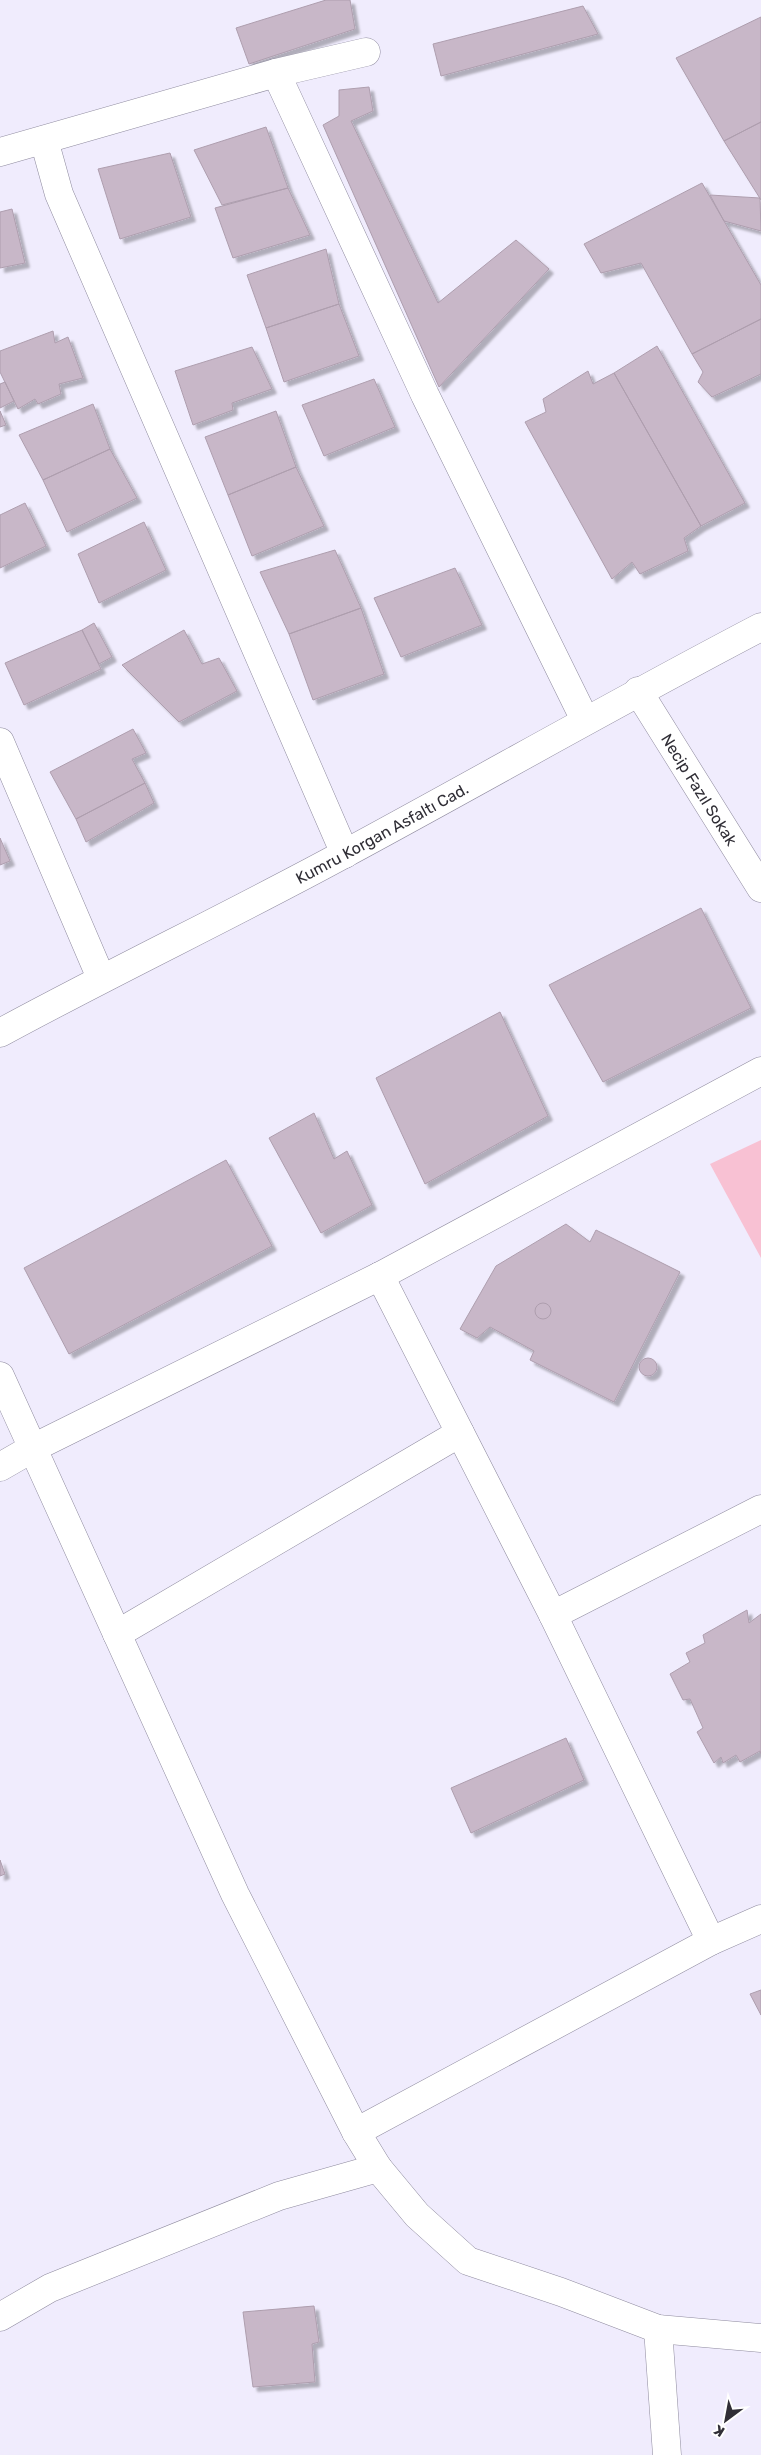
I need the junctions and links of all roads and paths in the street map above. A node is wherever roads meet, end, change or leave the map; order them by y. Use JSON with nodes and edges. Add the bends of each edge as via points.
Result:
{"nodes":[{"id":1,"x":366,"y":52,"type":"dead end"},
{"id":2,"x":276,"y":73,"type":"junction"},
{"id":3,"x":44,"y":140,"type":"junction"},
{"id":4,"x":0,"y":152,"type":"edge"},
{"id":5,"x":761,"y":627,"type":"edge"},
{"id":6,"x":638,"y":691,"type":"junction"},
{"id":7,"x":585,"y":720,"type":"junction"},
{"id":8,"x":0,"y":742,"type":"edge"},
{"id":9,"x":345,"y":854,"type":"junction"},
{"id":10,"x":761,"y":888,"type":"edge"},
{"id":11,"x":101,"y":978,"type":"junction"},
{"id":12,"x":0,"y":1033,"type":"edge"},
{"id":13,"x":761,"y":1070,"type":"edge"},
{"id":14,"x":380,"y":1276,"type":"junction"},
{"id":15,"x":0,"y":1376,"type":"edge"},
{"id":16,"x":460,"y":1433,"type":"junction"},
{"id":17,"x":33,"y":1448,"type":"junction"},
{"id":18,"x":0,"y":1467,"type":"edge"},
{"id":19,"x":761,"y":1509,"type":"edge"},
{"id":20,"x":553,"y":1615,"type":"junction"},
{"id":21,"x":117,"y":1634,"type":"junction"},
{"id":22,"x":761,"y":1919,"type":"edge"},
{"id":23,"x":711,"y":1941,"type":"junction"},
{"id":24,"x":356,"y":2132,"type":"junction"},
{"id":25,"x":378,"y":2168,"type":"junction"},
{"id":26,"x":0,"y":2317,"type":"edge"},
{"id":27,"x":658,"y":2329,"type":"junction"},
{"id":28,"x":761,"y":2338,"type":"edge"},
{"id":29,"x":667,"y":2455,"type":"edge"}],
"edges":[{"from":1,"to":2,"type":"street"},
{"from":2,"to":3,"type":"street"},
{"from":2,"to":7,"type":"street","via":[[425,395]]},
{"from":3,"to":4,"type":"street"},
{"from":3,"to":9,"type":"street","via":[[63,203]]},
{"from":5,"to":6,"type":"street","name":"Kumru Korgan Asfaltı Cad."},
{"from":6,"to":7,"type":"street","name":"Kumru Korgan Asfaltı Cad."},
{"from":6,"to":10,"type":"street","name":"Necip Fazıl Sokak"},
{"from":7,"to":9,"type":"street","name":"Kumru Korgan Asfaltı Cad."},
{"from":8,"to":11,"type":"street"},
{"from":9,"to":11,"type":"street","name":"Kumru Korgan Asfaltı Cad."},
{"from":11,"to":12,"type":"street","name":"Kumru Korgan Asfaltı Cad."},
{"from":13,"to":14,"type":"street"},
{"from":14,"to":16,"type":"street"},
{"from":14,"to":17,"type":"street"},
{"from":15,"to":17,"type":"street"},
{"from":16,"to":20,"type":"street"},
{"from":16,"to":21,"type":"street"},
{"from":17,"to":18,"type":"street"},
{"from":17,"to":21,"type":"street"},
{"from":19,"to":20,"type":"street"},
{"from":20,"to":23,"type":"street"},
{"from":21,"to":24,"type":"street","via":[[235,1894]]},
{"from":22,"to":23,"type":"street"},
{"from":23,"to":24,"type":"street"},
{"from":24,"to":25,"type":"street"},
{"from":25,"to":26,"type":"street","via":[[270,2200],[50,2288]]},
{"from":25,"to":27,"type":"street","via":[[417,2215],[468,2261]]},
{"from":27,"to":28,"type":"street"},
{"from":27,"to":29,"type":"street"}]}
